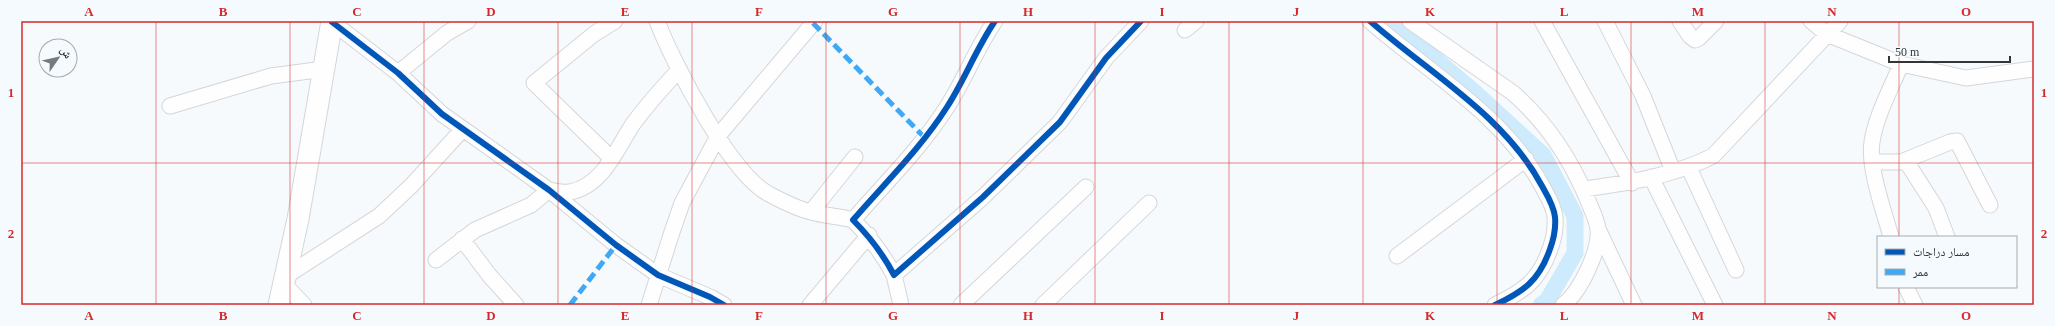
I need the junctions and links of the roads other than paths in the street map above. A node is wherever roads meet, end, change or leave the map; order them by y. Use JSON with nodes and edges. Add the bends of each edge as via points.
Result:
{"nodes":[{"id":1,"x":332,"y":21,"type":"edge"},
{"id":2,"x":468,"y":21,"type":"edge"},
{"id":3,"x":615,"y":21,"type":"edge"},
{"id":4,"x":657,"y":21,"type":"edge"},
{"id":5,"x":815,"y":21,"type":"edge"},
{"id":6,"x":995,"y":21,"type":"edge"},
{"id":7,"x":1141,"y":21,"type":"edge"},
{"id":8,"x":1370,"y":21,"type":"edge"},
{"id":9,"x":1410,"y":21,"type":"edge"},
{"id":10,"x":1542,"y":21,"type":"edge"},
{"id":11,"x":1605,"y":21,"type":"edge"},
{"id":12,"x":1680,"y":21,"type":"edge"},
{"id":13,"x":1716,"y":21,"type":"edge"},
{"id":14,"x":1812,"y":21,"type":"edge"},
{"id":15,"x":1840,"y":21,"type":"edge"},
{"id":16,"x":1827,"y":34,"type":"junction"},
{"id":17,"x":1901,"y":64,"type":"junction"},
{"id":18,"x":324,"y":69,"type":"junction"},
{"id":19,"x":2034,"y":69,"type":"edge"},
{"id":20,"x":679,"y":70,"type":"junction"},
{"id":21,"x":398,"y":73,"type":"junction"},
{"id":22,"x":170,"y":106,"type":"dead end"},
{"id":23,"x":463,"y":129,"type":"junction"},
{"id":24,"x":718,"y":136,"type":"junction"},
{"id":25,"x":855,"y":157,"type":"dead end"},
{"id":26,"x":612,"y":159,"type":"junction"},
{"id":27,"x":1526,"y":159,"type":"junction"},
{"id":28,"x":1906,"y":160,"type":"junction"},
{"id":29,"x":1873,"y":162,"type":"junction"},
{"id":30,"x":1689,"y":168,"type":"junction"},
{"id":31,"x":1673,"y":171,"type":"junction"},
{"id":32,"x":1651,"y":177,"type":"junction"},
{"id":33,"x":1632,"y":183,"type":"junction"},
{"id":34,"x":1086,"y":188,"type":"dead end"},
{"id":35,"x":1584,"y":189,"type":"junction"},
{"id":36,"x":549,"y":190,"type":"junction"},
{"id":37,"x":1149,"y":203,"type":"dead end"},
{"id":38,"x":1990,"y":205,"type":"dead end"},
{"id":39,"x":811,"y":212,"type":"junction"},
{"id":40,"x":853,"y":220,"type":"junction"},
{"id":41,"x":1598,"y":229,"type":"junction"},
{"id":42,"x":869,"y":235,"type":"junction"},
{"id":43,"x":1891,"y":236,"type":"edge"},
{"id":44,"x":1947,"y":236,"type":"edge"},
{"id":45,"x":462,"y":239,"type":"junction"},
{"id":46,"x":1397,"y":256,"type":"dead end"},
{"id":47,"x":436,"y":260,"type":"dead end"},
{"id":48,"x":1736,"y":270,"type":"dead end"},
{"id":49,"x":658,"y":275,"type":"junction"},
{"id":50,"x":894,"y":275,"type":"junction"},
{"id":51,"x":285,"y":280,"type":"junction"},
{"id":52,"x":1906,"y":288,"type":"edge"},
{"id":53,"x":279,"y":305,"type":"edge"},
{"id":54,"x":304,"y":305,"type":"edge"},
{"id":55,"x":516,"y":305,"type":"edge"},
{"id":56,"x":650,"y":305,"type":"edge"},
{"id":57,"x":724,"y":305,"type":"edge"},
{"id":58,"x":810,"y":305,"type":"edge"},
{"id":59,"x":901,"y":305,"type":"edge"},
{"id":60,"x":961,"y":305,"type":"edge"},
{"id":61,"x":1043,"y":305,"type":"edge"},
{"id":62,"x":1495,"y":305,"type":"edge"},
{"id":63,"x":1563,"y":305,"type":"edge"},
{"id":64,"x":1634,"y":305,"type":"edge"},
{"id":65,"x":1715,"y":305,"type":"edge"},
{"id":66,"x":1915,"y":305,"type":"edge"}],
"edges":[{"from":1,"to":18,"type":"main road"},
{"from":1,"to":21,"type":"street"},
{"from":2,"to":21,"type":"street","via":[[447,33]]},
{"from":3,"to":26,"type":"street","via":[[594,34],[534,83]]},
{"from":4,"to":20,"type":"street"},
{"from":5,"to":24,"type":"street"},
{"from":6,"to":40,"type":"street","via":[[974,54],[947,106],[925,138]]},
{"from":7,"to":50,"type":"street","via":[[1106,58],[1060,122],[983,197]]},
{"from":8,"to":27,"type":"street","via":[[1471,103]]},
{"from":9,"to":35,"type":"street","via":[[1528,106],[1558,143]]},
{"from":10,"to":33,"type":"street"},
{"from":11,"to":31,"type":"street","via":[[1643,96]]},
{"from":12,"to":13,"type":"street","via":[[1695,40]]},
{"from":14,"to":16,"type":"street"},
{"from":15,"to":16,"type":"street"},
{"from":16,"to":17,"type":"street"},
{"from":16,"to":30,"type":"street","via":[[1713,156]]},
{"from":17,"to":19,"type":"street","via":[[1966,78]]},
{"from":17,"to":29,"type":"street","via":[[1875,128],[1872,143]]},
{"from":18,"to":22,"type":"street","via":[[271,76]]},
{"from":18,"to":51,"type":"main road"},
{"from":20,"to":24,"type":"street"},
{"from":20,"to":26,"type":"street","via":[[634,124]]},
{"from":21,"to":23,"type":"street","via":[[426,100]]},
{"from":23,"to":36,"type":"street"},
{"from":23,"to":51,"type":"street","via":[[411,186],[379,216]]},
{"from":24,"to":39,"type":"street","via":[[751,182],[769,194]]},
{"from":24,"to":49,"type":"street","via":[[682,204]]},
{"from":25,"to":39,"type":"street"},
{"from":26,"to":36,"type":"street","via":[[596,178],[584,187],[569,192]]},
{"from":27,"to":46,"type":"street"},
{"from":27,"to":62,"type":"street","via":[[1548,196],[1555,215],[1555,235],[1547,259],[1536,277],[1526,288]]},
{"from":28,"to":29,"type":"street"},
{"from":28,"to":38,"type":"street","via":[[1957,141]]},
{"from":28,"to":44,"type":"street","via":[[1936,208]]},
{"from":29,"to":43,"type":"street"},
{"from":30,"to":31,"type":"street"},
{"from":30,"to":48,"type":"street"},
{"from":31,"to":32,"type":"street"},
{"from":32,"to":33,"type":"street"},
{"from":32,"to":65,"type":"street"},
{"from":33,"to":35,"type":"street"},
{"from":34,"to":60,"type":"street"},
{"from":35,"to":41,"type":"street"},
{"from":36,"to":45,"type":"street","via":[[531,205],[475,230]]},
{"from":36,"to":49,"type":"street","via":[[616,245]]},
{"from":37,"to":61,"type":"street"},
{"from":39,"to":40,"type":"street"},
{"from":40,"to":42,"type":"street"},
{"from":41,"to":63,"type":"street","via":[[1588,269]]},
{"from":41,"to":64,"type":"street"},
{"from":42,"to":50,"type":"street","via":[[884,255]]},
{"from":42,"to":58,"type":"street"},
{"from":45,"to":47,"type":"street"},
{"from":45,"to":55,"type":"street"},
{"from":49,"to":56,"type":"street"},
{"from":49,"to":57,"type":"street"},
{"from":50,"to":59,"type":"street"},
{"from":51,"to":53,"type":"main road"},
{"from":51,"to":54,"type":"street"},
{"from":52,"to":66,"type":"street"}]}
